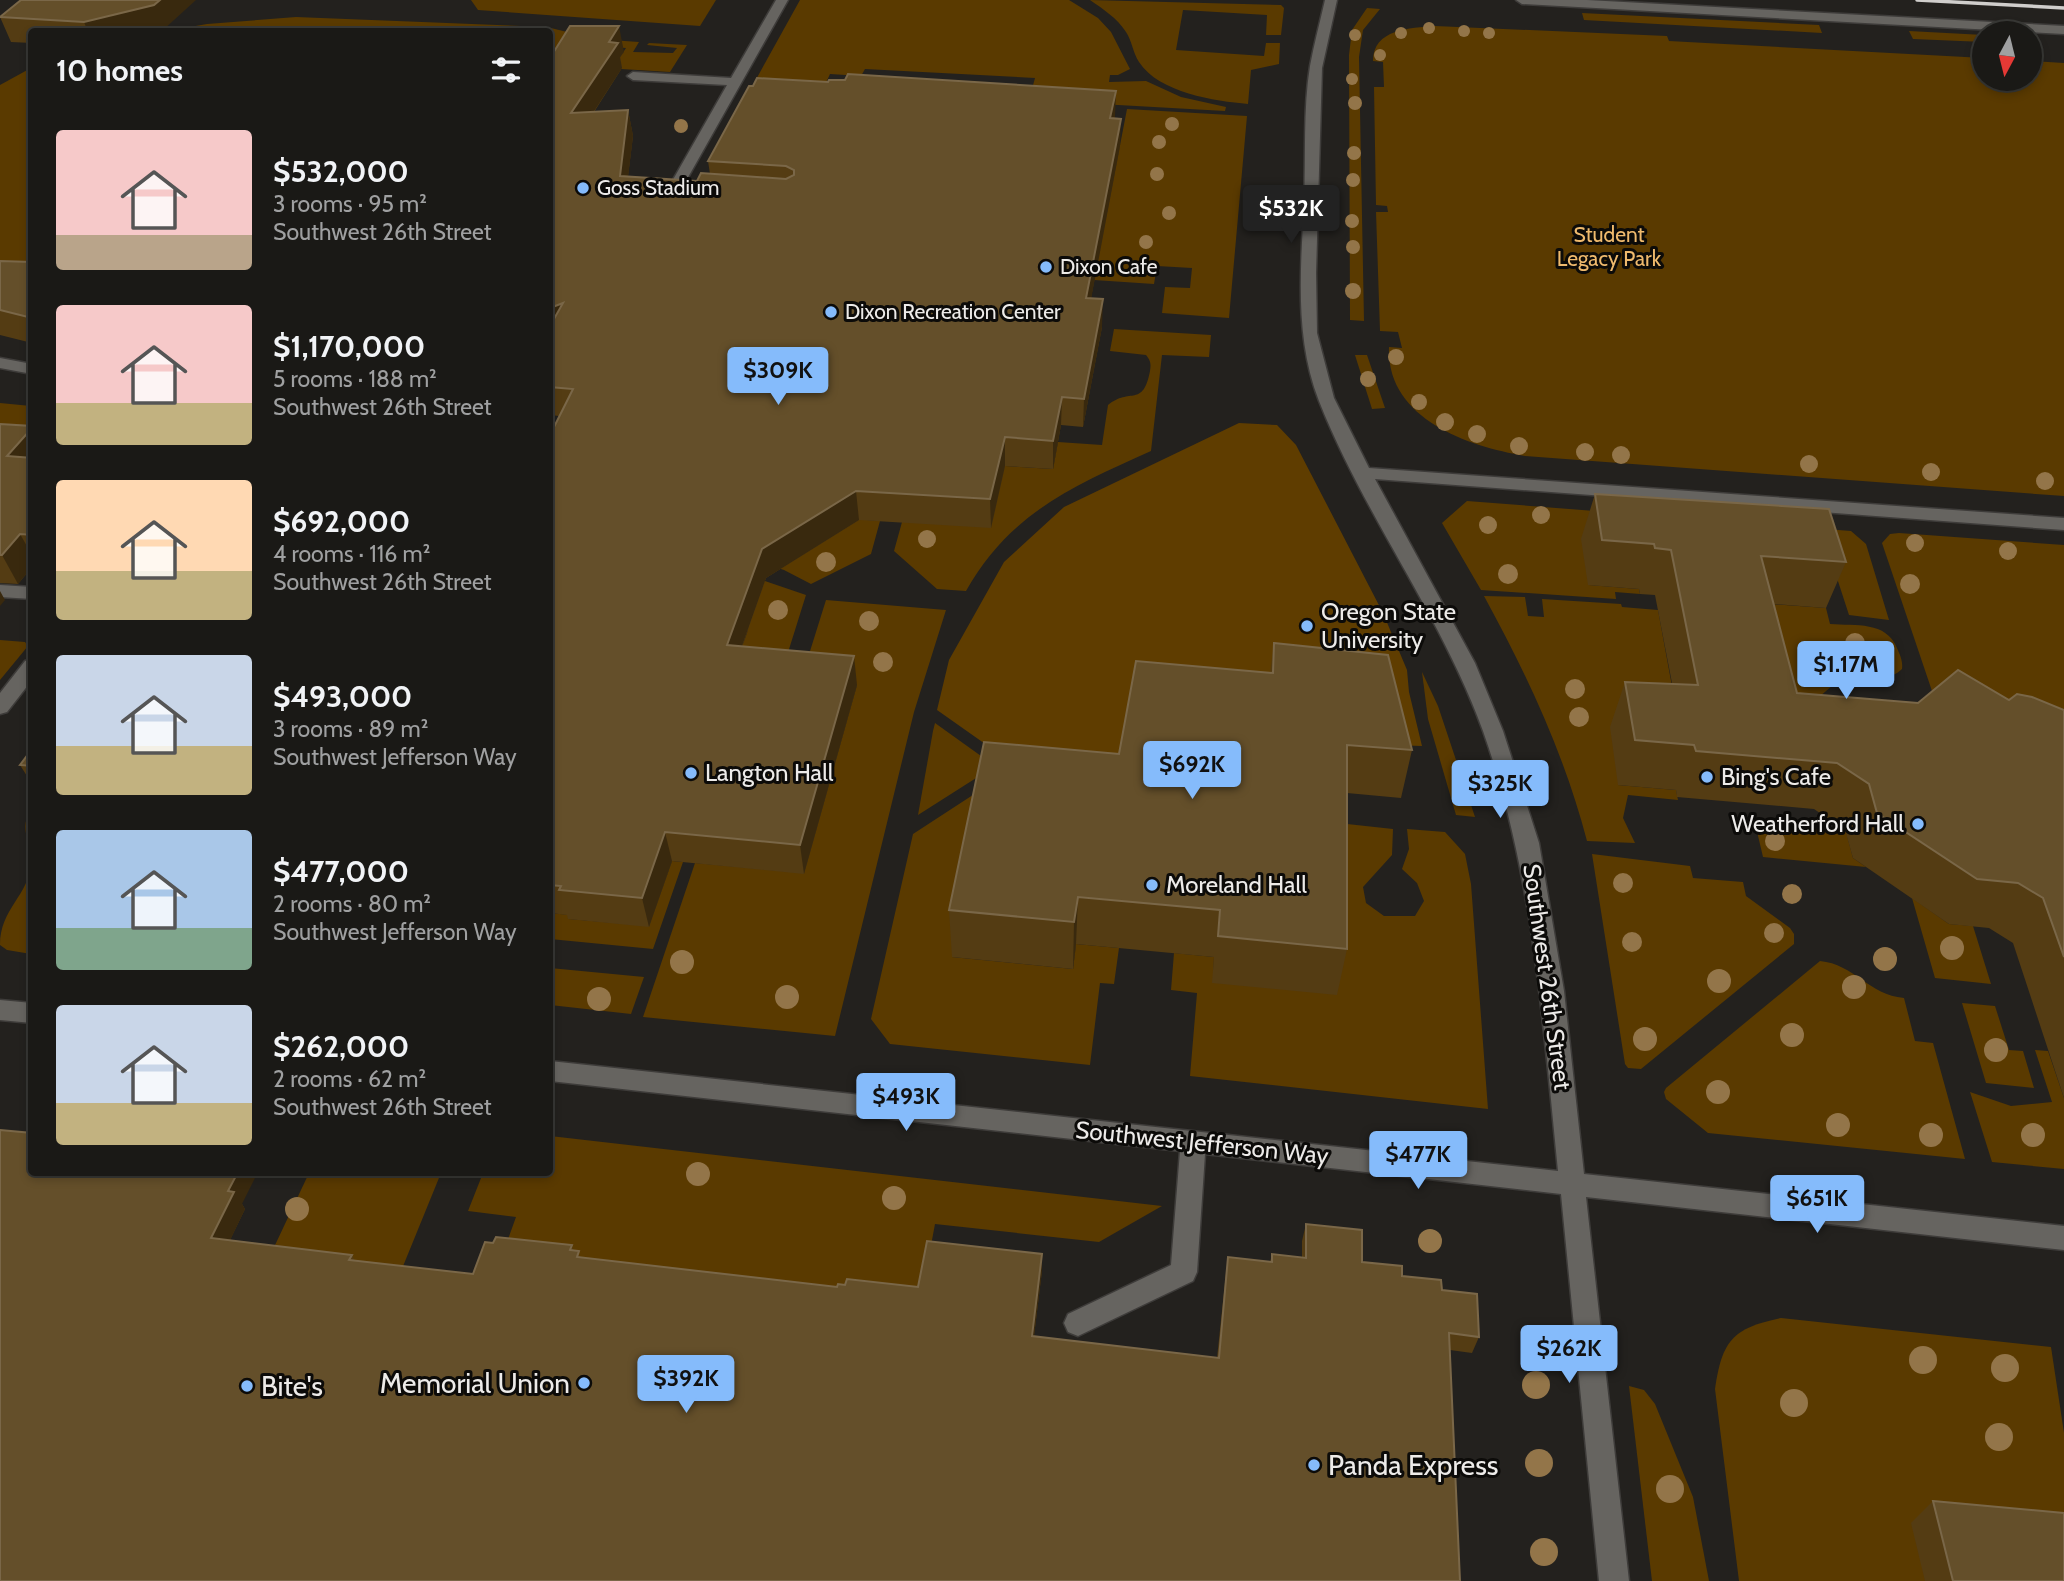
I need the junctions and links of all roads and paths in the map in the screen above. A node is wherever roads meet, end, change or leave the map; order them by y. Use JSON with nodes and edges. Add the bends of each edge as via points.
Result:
{"nodes":[{"id":1,"x":782,"y":0,"type":"edge"},
{"id":2,"x":1331,"y":0,"type":"edge"},
{"id":3,"x":1522,"y":0,"type":"edge"},
{"id":4,"x":2064,"y":30,"type":"edge"},
{"id":5,"x":633,"y":76,"type":"dead end"},
{"id":6,"x":736,"y":82,"type":"junction"},
{"id":7,"x":702,"y":194,"type":"edge"},
{"id":8,"x":0,"y":363,"type":"edge"},
{"id":9,"x":28,"y":368,"type":"edge"},
{"id":10,"x":1365,"y":473,"type":"junction"},
{"id":11,"x":2064,"y":524,"type":"edge"},
{"id":12,"x":0,"y":591,"type":"edge"},
{"id":13,"x":28,"y":593,"type":"edge"},
{"id":14,"x":28,"y":671,"type":"edge"},
{"id":15,"x":0,"y":708,"type":"edge"},
{"id":16,"x":0,"y":1010,"type":"edge"},
{"id":17,"x":28,"y":1013,"type":"edge"},
{"id":18,"x":553,"y":1071,"type":"edge"},
{"id":19,"x":1194,"y":1142,"type":"junction"},
{"id":20,"x":1575,"y":1185,"type":"junction"},
{"id":21,"x":2064,"y":1238,"type":"edge"},
{"id":22,"x":1078,"y":1323,"type":"dead end"},
{"id":23,"x":1614,"y":1581,"type":"edge"}],
"edges":[{"from":1,"to":6,"type":"street"},
{"from":2,"to":10,"type":"street","name":"Southwest 26th Street","via":[[1316,68],[1309,333],[1326,398]]},
{"from":3,"to":4,"type":"street"},
{"from":5,"to":6,"type":"street"},
{"from":6,"to":7,"type":"street","via":[[673,192]]},
{"from":8,"to":9,"type":"street"},
{"from":10,"to":11,"type":"street"},
{"from":10,"to":20,"type":"street","name":"Southwest 26th Street","via":[[1465,663],[1512,788],[1528,843],[1544,937]]},
{"from":12,"to":13,"type":"street"},
{"from":14,"to":15,"type":"street"},
{"from":16,"to":17,"type":"street"},
{"from":18,"to":19,"type":"street","name":"Southwest Jefferson Way"},
{"from":19,"to":20,"type":"street","name":"Southwest Jefferson Way"},
{"from":19,"to":22,"type":"street","via":[[1184,1272]]},
{"from":20,"to":21,"type":"street","name":"Southwest Jefferson Way"},
{"from":20,"to":23,"type":"street","name":"Southwest 26th Street"}]}
